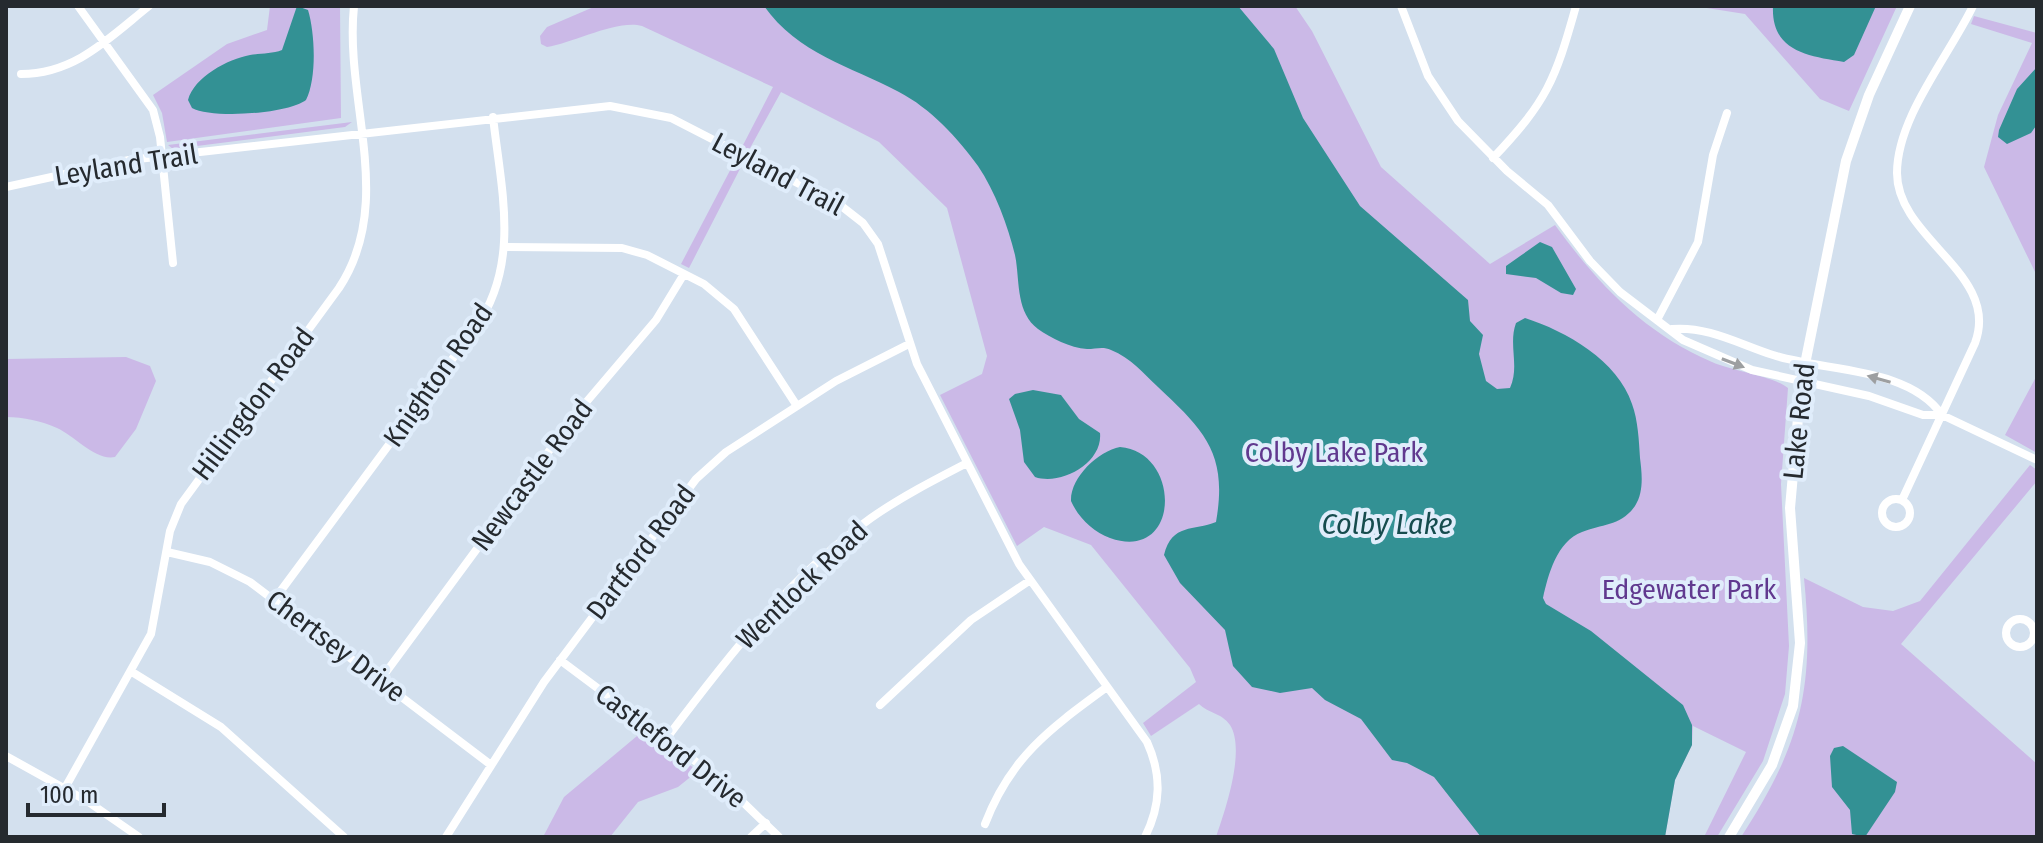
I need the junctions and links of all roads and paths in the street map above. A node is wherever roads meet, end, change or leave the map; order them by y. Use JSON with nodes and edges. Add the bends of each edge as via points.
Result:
{"nodes":[{"id":1,"x":78,"y":6,"type":"edge"},
{"id":2,"x":149,"y":6,"type":"edge"},
{"id":3,"x":354,"y":6,"type":"edge"},
{"id":4,"x":1401,"y":6,"type":"edge"},
{"id":5,"x":1576,"y":6,"type":"edge"},
{"id":6,"x":1910,"y":6,"type":"edge"},
{"id":7,"x":1973,"y":6,"type":"edge"},
{"id":8,"x":104,"y":42,"type":"junction"},
{"id":9,"x":21,"y":74,"type":"dead end"},
{"id":10,"x":1727,"y":113,"type":"dead end"},
{"id":11,"x":493,"y":117,"type":"junction"},
{"id":12,"x":361,"y":131,"type":"junction"},
{"id":13,"x":162,"y":156,"type":"junction"},
{"id":14,"x":1493,"y":158,"type":"junction"},
{"id":15,"x":6,"y":187,"type":"edge"},
{"id":16,"x":505,"y":247,"type":"junction"},
{"id":17,"x":173,"y":263,"type":"dead end"},
{"id":18,"x":684,"y":274,"type":"junction"},
{"id":19,"x":1657,"y":320,"type":"junction"},
{"id":20,"x":1672,"y":329,"type":"junction"},
{"id":21,"x":909,"y":344,"type":"junction"},
{"id":22,"x":1805,"y":362,"type":"junction"},
{"id":23,"x":1801,"y":384,"type":"junction"},
{"id":24,"x":797,"y":406,"type":"junction"},
{"id":25,"x":1942,"y":415,"type":"junction"},
{"id":26,"x":2037,"y":460,"type":"edge"},
{"id":27,"x":967,"y":463,"type":"junction"},
{"id":28,"x":1902,"y":500,"type":"dead end"},
{"id":29,"x":167,"y":552,"type":"junction"},
{"id":30,"x":1029,"y":581,"type":"junction"},
{"id":31,"x":274,"y":600,"type":"junction"},
{"id":32,"x":560,"y":660,"type":"junction"},
{"id":33,"x":132,"y":672,"type":"junction"},
{"id":34,"x":381,"y":679,"type":"junction"},
{"id":35,"x":1107,"y":687,"type":"junction"},
{"id":36,"x":880,"y":705,"type":"dead end"},
{"id":37,"x":666,"y":739,"type":"junction"},
{"id":38,"x":6,"y":756,"type":"edge"},
{"id":39,"x":491,"y":765,"type":"junction"},
{"id":40,"x":65,"y":788,"type":"junction"},
{"id":41,"x":766,"y":823,"type":"junction"},
{"id":42,"x":985,"y":824,"type":"dead end"},
{"id":43,"x":139,"y":837,"type":"edge"},
{"id":44,"x":344,"y":837,"type":"edge"},
{"id":45,"x":446,"y":837,"type":"edge"},
{"id":46,"x":751,"y":837,"type":"edge"},
{"id":47,"x":779,"y":837,"type":"edge"},
{"id":48,"x":1145,"y":837,"type":"edge"},
{"id":49,"x":1729,"y":837,"type":"edge"}],
"edges":[{"from":1,"to":8,"type":"street"},
{"from":2,"to":8,"type":"street"},
{"from":3,"to":12,"type":"street","name":"Hillingdon Road"},
{"from":4,"to":14,"type":"street","via":[[1436,88]]},
{"from":5,"to":14,"type":"street","via":[[1549,91]]},
{"from":6,"to":22,"type":"street","name":"Lake Road","via":[[1846,161]]},
{"from":7,"to":25,"type":"street","via":[[1916,108],[1897,170],[1905,202],[1969,287],[1981,314],[1975,343]]},
{"from":8,"to":9,"type":"street","via":[[67,66]]},
{"from":8,"to":13,"type":"street","via":[[149,102]]},
{"from":10,"to":19,"type":"street","via":[[1713,155],[1698,242]]},
{"from":11,"to":12,"type":"street","name":"Leyland Trail"},
{"from":11,"to":16,"type":"street","name":"Knighton Road"},
{"from":11,"to":21,"type":"street","name":"Leyland Trail","via":[[605,106],[654,112],[840,205],[878,244]]},
{"from":12,"to":13,"type":"street","name":"Leyland Trail"},
{"from":12,"to":29,"type":"street","name":"Hillingdon Road","via":[[367,215],[351,268],[183,500]]},
{"from":13,"to":15,"type":"street","name":"Leyland Trail"},
{"from":13,"to":17,"type":"street"},
{"from":14,"to":19,"type":"street","via":[[1548,205],[1605,277]]},
{"from":16,"to":18,"type":"street","via":[[617,247]]},
{"from":16,"to":31,"type":"street","name":"Knighton Road","via":[[499,284],[482,318]]},
{"from":18,"to":24,"type":"street","via":[[728,302]]},
{"from":18,"to":34,"type":"street","name":"Newcastle Road","via":[[656,320],[577,413]]},
{"from":19,"to":20,"type":"street"},
{"from":20,"to":22,"type":"street","via":[[1726,336]]},
{"from":20,"to":23,"type":"street","one_way":true,"via":[[1717,357]]},
{"from":21,"to":24,"type":"street","name":"Dartford Road"},
{"from":21,"to":27,"type":"street","name":"Leyland Trail"},
{"from":22,"to":23,"type":"street","name":"Lake Road"},
{"from":25,"to":22,"type":"street","one_way":true,"via":[[1931,399],[1903,386]]},
{"from":23,"to":25,"type":"street","via":[[1869,396],[1923,415]]},
{"from":23,"to":49,"type":"street","name":"Lake Road","via":[[1790,508],[1800,643],[1796,685],[1772,765]]},
{"from":24,"to":32,"type":"street","name":"Dartford Road","via":[[726,452],[696,479]]},
{"from":25,"to":26,"type":"street"},
{"from":25,"to":28,"type":"street"},
{"from":27,"to":30,"type":"street","name":"Leyland Trail"},
{"from":27,"to":37,"type":"street","name":"Wentlock Road","via":[[895,502],[822,557],[735,648]]},
{"from":29,"to":31,"type":"street","name":"Chertsey Drive","via":[[218,565]]},
{"from":29,"to":33,"type":"street","name":"Hillingdon Road","via":[[154,625]]},
{"from":30,"to":35,"type":"street","name":"Leyland Trail"},
{"from":30,"to":36,"type":"street","via":[[971,620]]},
{"from":31,"to":34,"type":"street","name":"Chertsey Drive"},
{"from":32,"to":37,"type":"street","name":"Castleford Drive"},
{"from":32,"to":39,"type":"street","name":"Dartford Road"},
{"from":33,"to":40,"type":"street","name":"Hillingdon Road"},
{"from":33,"to":44,"type":"street","via":[[221,727]]},
{"from":34,"to":39,"type":"street","name":"Chertsey Drive"},
{"from":35,"to":42,"type":"street","via":[[1026,752]]},
{"from":35,"to":48,"type":"street","name":"Leyland Trail","via":[[1144,736],[1156,764],[1158,797]]},
{"from":37,"to":41,"type":"street","name":"Castleford Drive"},
{"from":38,"to":40,"type":"street"},
{"from":39,"to":45,"type":"street","name":"Dartford Road"},
{"from":40,"to":43,"type":"street"},
{"from":41,"to":46,"type":"street"},
{"from":41,"to":47,"type":"street","name":"Castleford Drive"}]}
